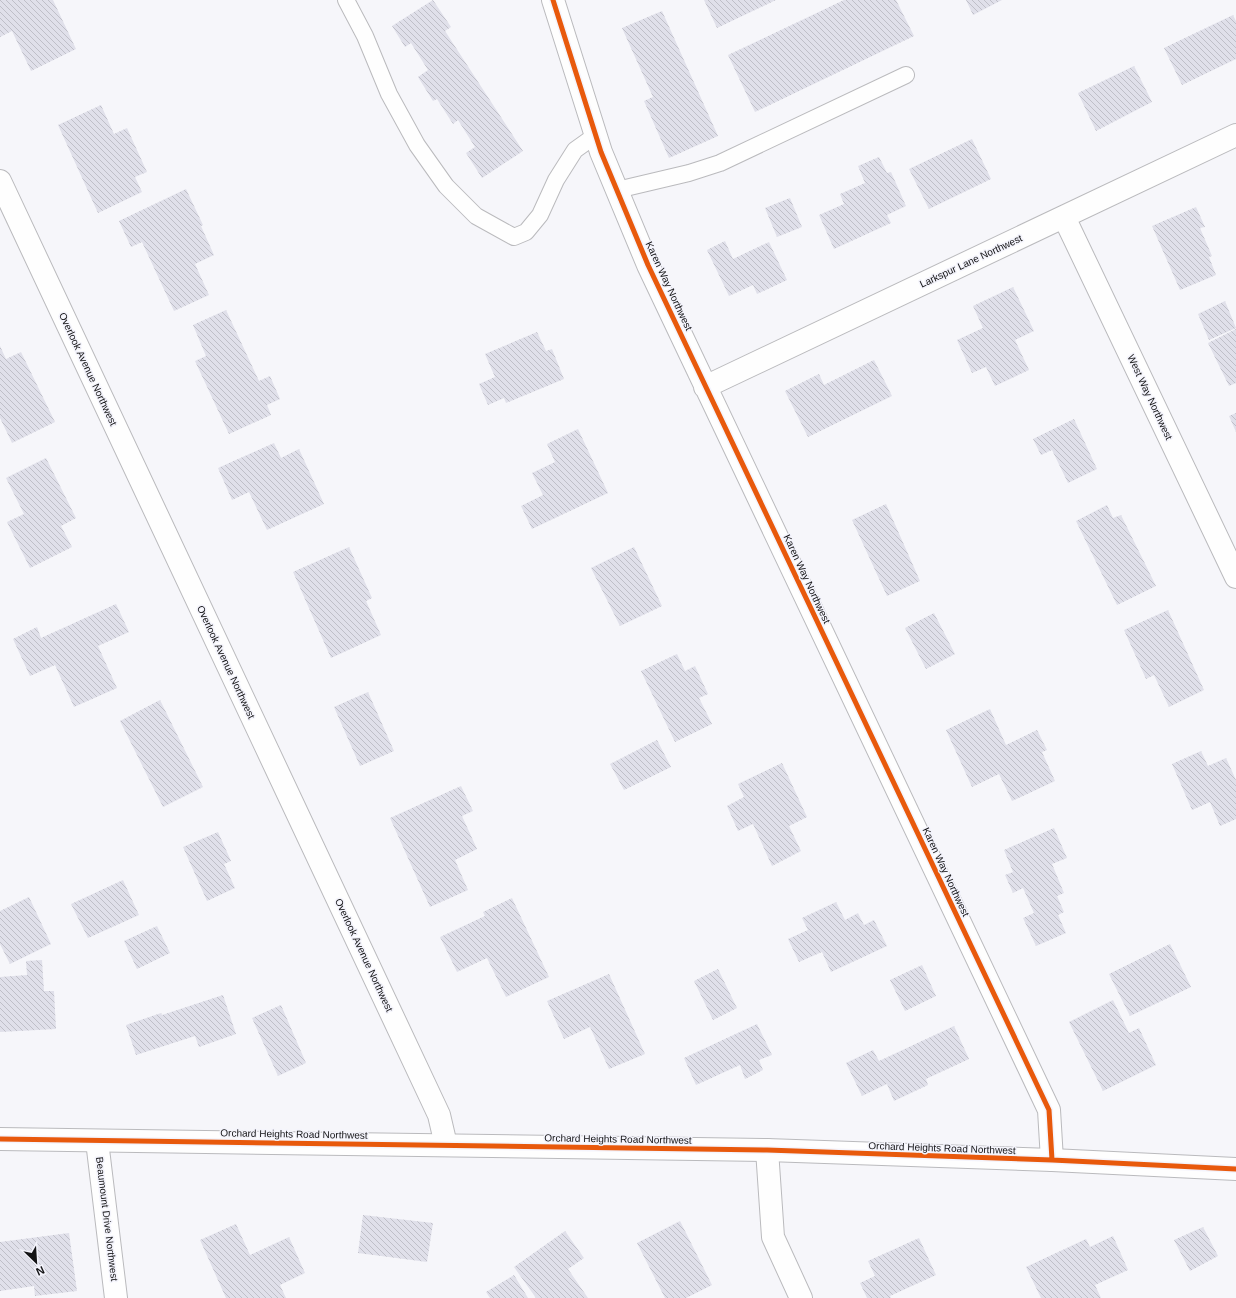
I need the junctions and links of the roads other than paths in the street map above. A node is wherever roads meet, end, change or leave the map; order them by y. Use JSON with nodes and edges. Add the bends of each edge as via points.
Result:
{"nodes":[{"id":1,"x":346,"y":0,"type":"edge"},
{"id":2,"x":553,"y":0,"type":"edge"},
{"id":3,"x":906,"y":75,"type":"dead end"},
{"id":4,"x":596,"y":134,"type":"junction"},
{"id":5,"x":1236,"y":135,"type":"edge"},
{"id":6,"x":0,"y":181,"type":"edge"},
{"id":7,"x":617,"y":190,"type":"junction"},
{"id":8,"x":1064,"y":217,"type":"junction"},
{"id":9,"x":705,"y":387,"type":"junction"},
{"id":10,"x":1233,"y":565,"type":"edge"},
{"id":11,"x":0,"y":1139,"type":"edge"},
{"id":12,"x":97,"y":1141,"type":"junction"},
{"id":13,"x":446,"y":1145,"type":"junction"},
{"id":14,"x":767,"y":1150,"type":"junction"},
{"id":15,"x":1052,"y":1160,"type":"junction"},
{"id":16,"x":1236,"y":1169,"type":"edge"},
{"id":17,"x":116,"y":1298,"type":"edge"},
{"id":18,"x":801,"y":1298,"type":"edge"}],
"edges":[{"from":1,"to":4,"type":"lane","via":[[365,36],[388,94],[417,146],[442,180],[476,216],[514,237],[526,232],[540,215],[556,180],[574,150]]},
{"from":2,"to":4,"type":"street","name":"Karen Way Northwest"},
{"from":3,"to":7,"type":"lane","via":[[720,163]]},
{"from":4,"to":7,"type":"street","name":"Karen Way Northwest"},
{"from":5,"to":8,"type":"street","name":"Larkspur Lane Northwest"},
{"from":6,"to":13,"type":"street","name":"Overlook Avenue Northwest","via":[[439,1115]]},
{"from":7,"to":9,"type":"street","name":"Karen Way Northwest","via":[[648,265]]},
{"from":8,"to":9,"type":"street","name":"Larkspur Lane Northwest"},
{"from":8,"to":10,"type":"street","name":"West Way Northwest"},
{"from":9,"to":15,"type":"street","name":"Karen Way Northwest","via":[[1049,1110]]},
{"from":11,"to":12,"type":"street","name":"Orchard Heights Road Northwest"},
{"from":12,"to":13,"type":"street","name":"Orchard Heights Road Northwest"},
{"from":12,"to":17,"type":"street","name":"Beaumount Drive Northwest"},
{"from":13,"to":14,"type":"street","name":"Orchard Heights Road Northwest"},
{"from":14,"to":15,"type":"street","name":"Orchard Heights Road Northwest"},
{"from":14,"to":18,"type":"street","via":[[773,1237]]},
{"from":15,"to":16,"type":"street","name":"Orchard Heights Road Northwest"}]}
